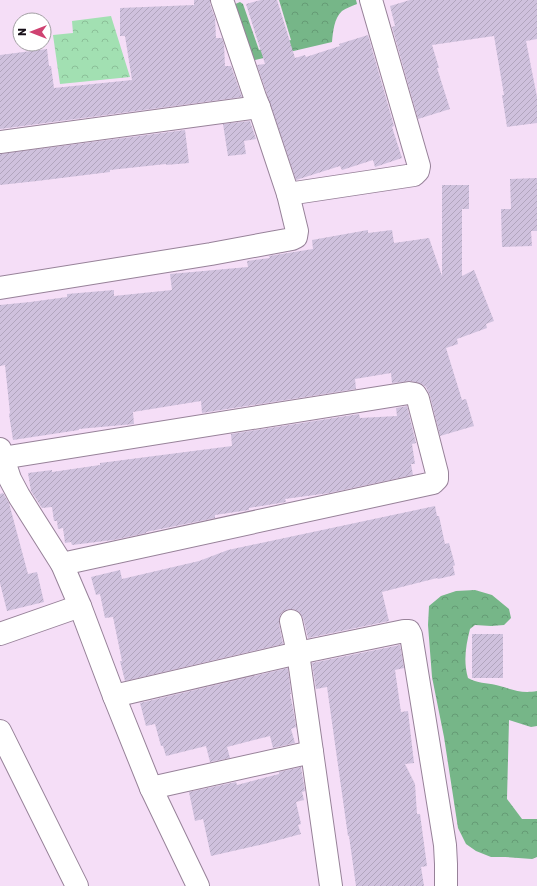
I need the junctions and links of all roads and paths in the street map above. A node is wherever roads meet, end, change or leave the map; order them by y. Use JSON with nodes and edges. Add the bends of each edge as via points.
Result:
{"nodes":[{"id":1,"x":222,"y":0,"type":"edge"},
{"id":2,"x":371,"y":0,"type":"edge"},
{"id":3,"x":259,"y":108,"type":"junction"},
{"id":4,"x":0,"y":142,"type":"edge"},
{"id":5,"x":288,"y":194,"type":"junction"},
{"id":6,"x":0,"y":288,"type":"edge"},
{"id":7,"x":1,"y":454,"type":"edge"},
{"id":8,"x":62,"y":564,"type":"junction"},
{"id":9,"x":80,"y":606,"type":"junction"},
{"id":10,"x":291,"y":621,"type":"dead end"},
{"id":11,"x":0,"y":634,"type":"edge"},
{"id":12,"x":298,"y":653,"type":"junction"},
{"id":13,"x":114,"y":696,"type":"junction"},
{"id":14,"x":0,"y":731,"type":"edge"},
{"id":15,"x":312,"y":752,"type":"junction"},
{"id":16,"x":151,"y":788,"type":"junction"},
{"id":17,"x":77,"y":886,"type":"edge"},
{"id":18,"x":198,"y":886,"type":"edge"},
{"id":19,"x":331,"y":886,"type":"edge"},
{"id":20,"x":446,"y":886,"type":"edge"}],
"edges":[{"from":1,"to":3,"type":"street"},
{"from":2,"to":5,"type":"street","via":[[419,166],[418,171],[414,175]]},
{"from":3,"to":4,"type":"street"},
{"from":3,"to":5,"type":"street"},
{"from":5,"to":6,"type":"street","via":[[297,231],[292,239]]},
{"from":7,"to":8,"type":"street","via":[[19,496]]},
{"from":7,"to":8,"type":"street","via":[[409,393],[415,394],[418,399],[437,473],[437,479],[433,483]]},
{"from":8,"to":9,"type":"street"},
{"from":9,"to":11,"type":"street"},
{"from":9,"to":13,"type":"street"},
{"from":10,"to":12,"type":"street"},
{"from":12,"to":13,"type":"street"},
{"from":12,"to":15,"type":"street"},
{"from":12,"to":20,"type":"street","via":[[409,631],[445,846]]},
{"from":13,"to":16,"type":"street"},
{"from":14,"to":17,"type":"street"},
{"from":15,"to":16,"type":"street"},
{"from":15,"to":19,"type":"street"},
{"from":16,"to":18,"type":"street"}]}
